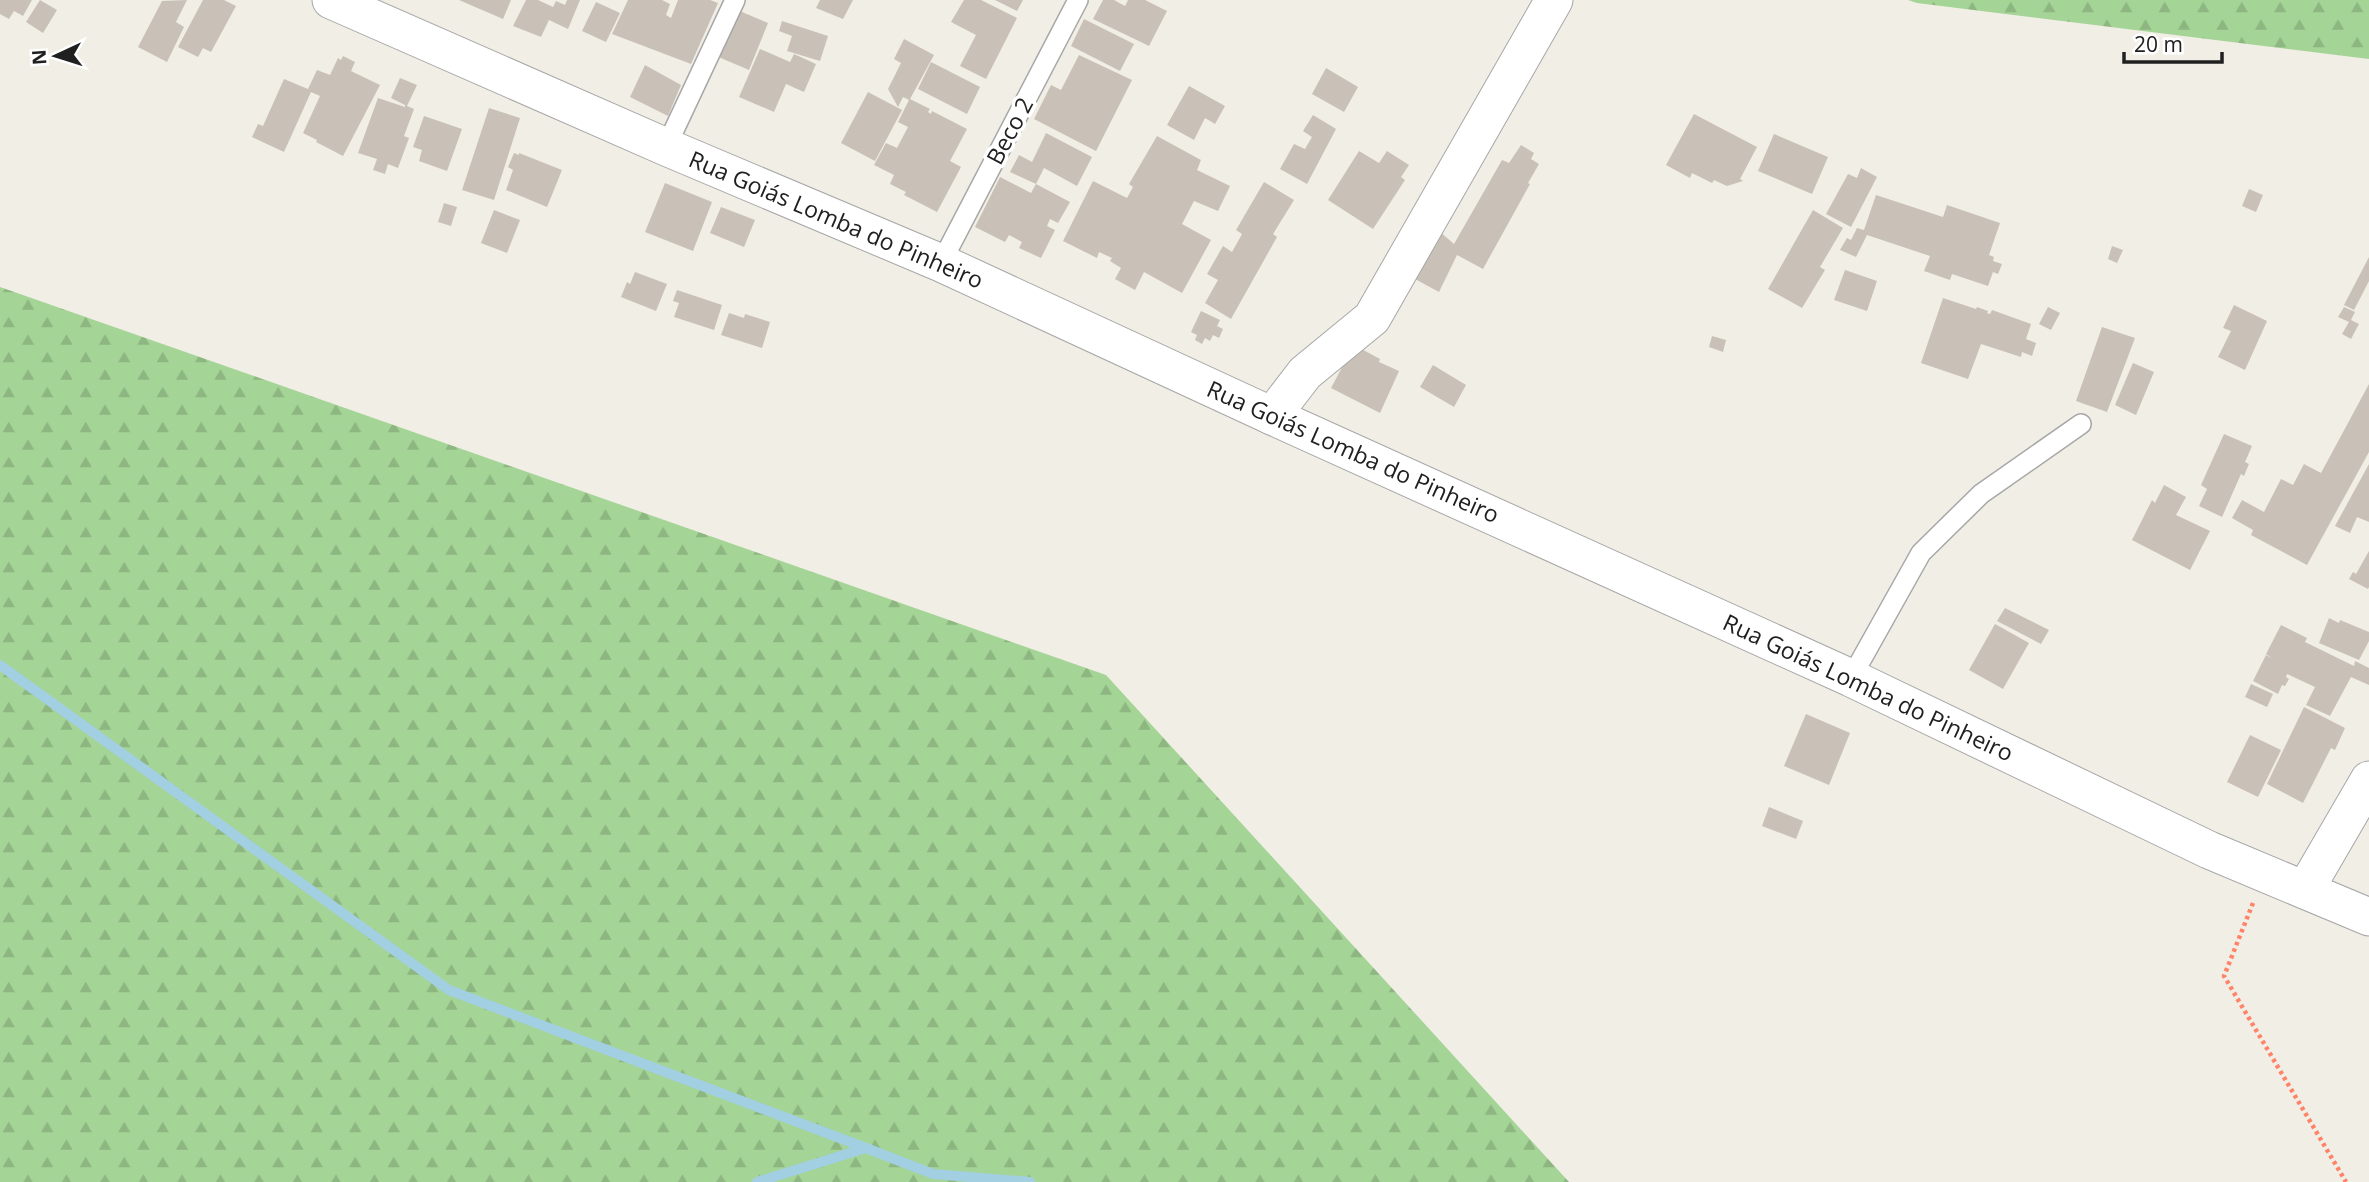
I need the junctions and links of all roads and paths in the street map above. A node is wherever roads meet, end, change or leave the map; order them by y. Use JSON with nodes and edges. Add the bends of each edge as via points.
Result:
{"nodes":[{"id":1,"x":331,"y":0,"type":"edge"},
{"id":2,"x":735,"y":0,"type":"edge"},
{"id":3,"x":1078,"y":0,"type":"edge"},
{"id":4,"x":1554,"y":0,"type":"edge"},
{"id":5,"x":666,"y":147,"type":"junction"},
{"id":6,"x":941,"y":263,"type":"junction"},
{"id":7,"x":1272,"y":416,"type":"junction"},
{"id":8,"x":2081,"y":424,"type":"dead end"},
{"id":9,"x":1852,"y":678,"type":"junction"},
{"id":10,"x":2369,"y":780,"type":"edge"},
{"id":11,"x":2265,"y":873,"type":"junction"},
{"id":12,"x":2305,"y":890,"type":"junction"},
{"id":13,"x":2369,"y":917,"type":"edge"},
{"id":14,"x":2346,"y":1182,"type":"edge"}],
"edges":[{"from":1,"to":5,"type":"street","name":"Rua Goiás Lomba do Pinheiro"},
{"from":2,"to":5,"type":"lane"},
{"from":3,"to":6,"type":"lane","name":"Beco 2"},
{"from":4,"to":7,"type":"street","via":[[1372,318],[1305,373]]},
{"from":5,"to":6,"type":"street","name":"Rua Goiás Lomba do Pinheiro"},
{"from":6,"to":7,"type":"street","name":"Rua Goiás Lomba do Pinheiro"},
{"from":7,"to":9,"type":"street","name":"Rua Goiás Lomba do Pinheiro"},
{"from":8,"to":9,"type":"lane","via":[[1981,494],[1921,553]]},
{"from":9,"to":11,"type":"street","name":"Rua Goiás Lomba do Pinheiro"},
{"from":10,"to":12,"type":"street"},
{"from":11,"to":12,"type":"street","name":"Rua Goiás Lomba do Pinheiro"},
{"from":11,"to":14,"type":"path","via":[[2224,976]]},
{"from":12,"to":13,"type":"street","name":"Rua Goiás Lomba do Pinheiro"}]}
